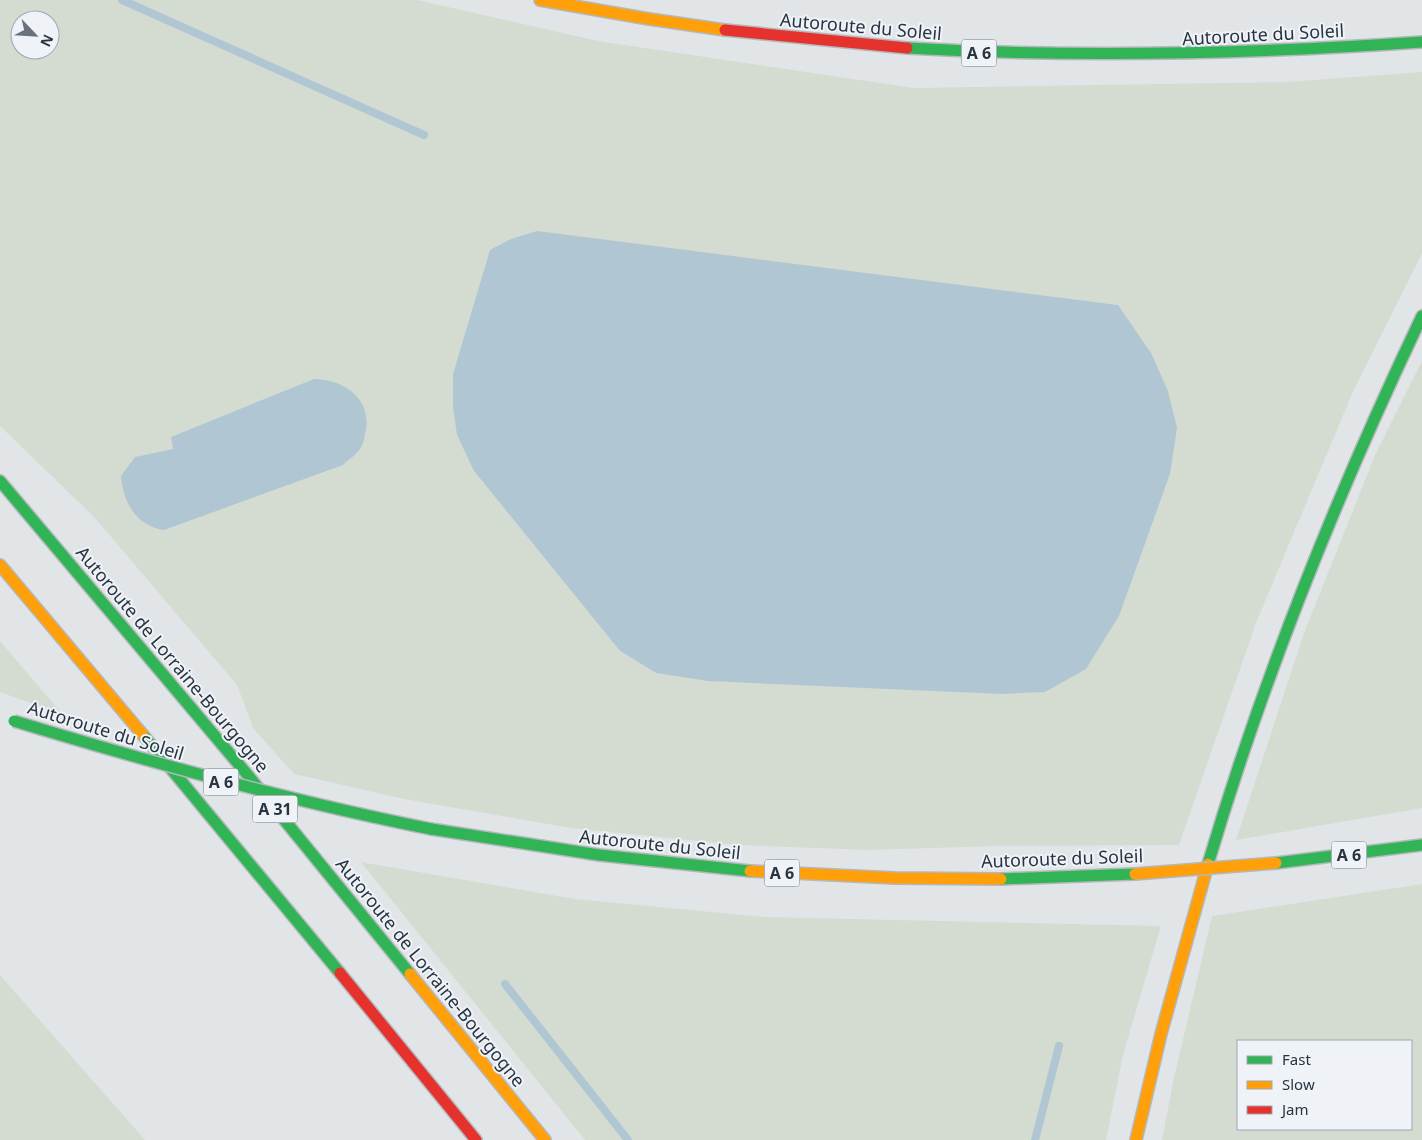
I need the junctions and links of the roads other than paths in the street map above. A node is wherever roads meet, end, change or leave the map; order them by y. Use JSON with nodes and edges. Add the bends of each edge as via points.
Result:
{"nodes":[{"id":1,"x":540,"y":0,"type":"edge"},
{"id":2,"x":1422,"y":42,"type":"edge"},
{"id":3,"x":1422,"y":316,"type":"edge"},
{"id":4,"x":0,"y":482,"type":"edge"},
{"id":5,"x":0,"y":565,"type":"edge"},
{"id":6,"x":0,"y":715,"type":"edge"},
{"id":7,"x":1422,"y":845,"type":"edge"},
{"id":8,"x":476,"y":1140,"type":"edge"},
{"id":9,"x":546,"y":1140,"type":"edge"},
{"id":10,"x":1136,"y":1140,"type":"edge"}],
"edges":[{"from":1,"to":2,"type":"highway","name":"Autoroute du Soleil","number":"A 6","via":[[770,36],[971,53],[1172,56],[1325,50]]},
{"from":3,"to":10,"type":"highway","via":[[1338,497],[1262,698],[1174,984]]},
{"from":4,"to":9,"type":"highway","name":"Autoroute de Lorraine-Bourgogne","number":"A 31","via":[[246,773]]},
{"from":5,"to":8,"type":"highway","via":[[202,804]]},
{"from":6,"to":7,"type":"highway","name":"Autoroute du Soleil","number":"A 6","bridge":true,"via":[[158,765],[350,814],[573,852],[760,872],[968,879],[1136,874],[1276,863]]}]}
